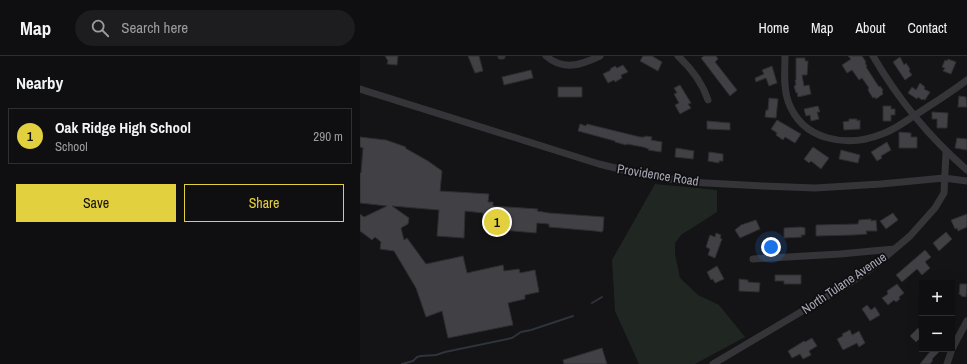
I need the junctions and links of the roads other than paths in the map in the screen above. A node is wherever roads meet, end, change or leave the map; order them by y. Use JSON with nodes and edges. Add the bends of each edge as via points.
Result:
{"nodes":[{"id":1,"x":546,"y":56,"type":"edge"},
{"id":2,"x":600,"y":56,"type":"edge"},
{"id":3,"x":678,"y":56,"type":"edge"},
{"id":4,"x":785,"y":56,"type":"edge"},
{"id":5,"x":873,"y":56,"type":"edge"},
{"id":6,"x":967,"y":80,"type":"edge"},
{"id":7,"x":360,"y":89,"type":"edge"},
{"id":8,"x":708,"y":100,"type":"dead end"},
{"id":9,"x":913,"y":116,"type":"junction"},
{"id":10,"x":946,"y":152,"type":"junction"},
{"id":11,"x":967,"y":170,"type":"edge"},
{"id":12,"x":944,"y":178,"type":"junction"},
{"id":13,"x":967,"y":181,"type":"edge"},
{"id":14,"x":894,"y":249,"type":"junction"},
{"id":15,"x":753,"y":259,"type":"dead end"},
{"id":16,"x":967,"y":321,"type":"edge"},
{"id":17,"x":955,"y":343,"type":"edge"},
{"id":18,"x":951,"y":352,"type":"edge"},
{"id":19,"x":713,"y":364,"type":"edge"},
{"id":20,"x":947,"y":364,"type":"edge"}],
"edges":[{"from":1,"to":2,"type":"street","via":[[562,65],[570,66],[586,63]]},
{"from":3,"to":8,"type":"street","via":[[698,79]]},
{"from":4,"to":9,"type":"street","via":[[784,83],[788,101],[804,126],[818,135],[832,140],[866,139],[884,133]]},
{"from":5,"to":9,"type":"street"},
{"from":6,"to":9,"type":"street"},
{"from":7,"to":12,"type":"street","name":"Providence Road","via":[[599,164],[688,182],[815,188]]},
{"from":9,"to":10,"type":"street"},
{"from":10,"to":11,"type":"street"},
{"from":10,"to":12,"type":"street","name":"North Tulane Avenue"},
{"from":12,"to":13,"type":"street","name":"Providence Road"},
{"from":12,"to":14,"type":"street","name":"North Tulane Avenue","via":[[944,193],[935,208]]},
{"from":14,"to":15,"type":"street"},
{"from":14,"to":19,"type":"street","name":"North Tulane Avenue","via":[[848,284]]},
{"from":16,"to":17,"type":"street"},
{"from":18,"to":20,"type":"street"}]}
